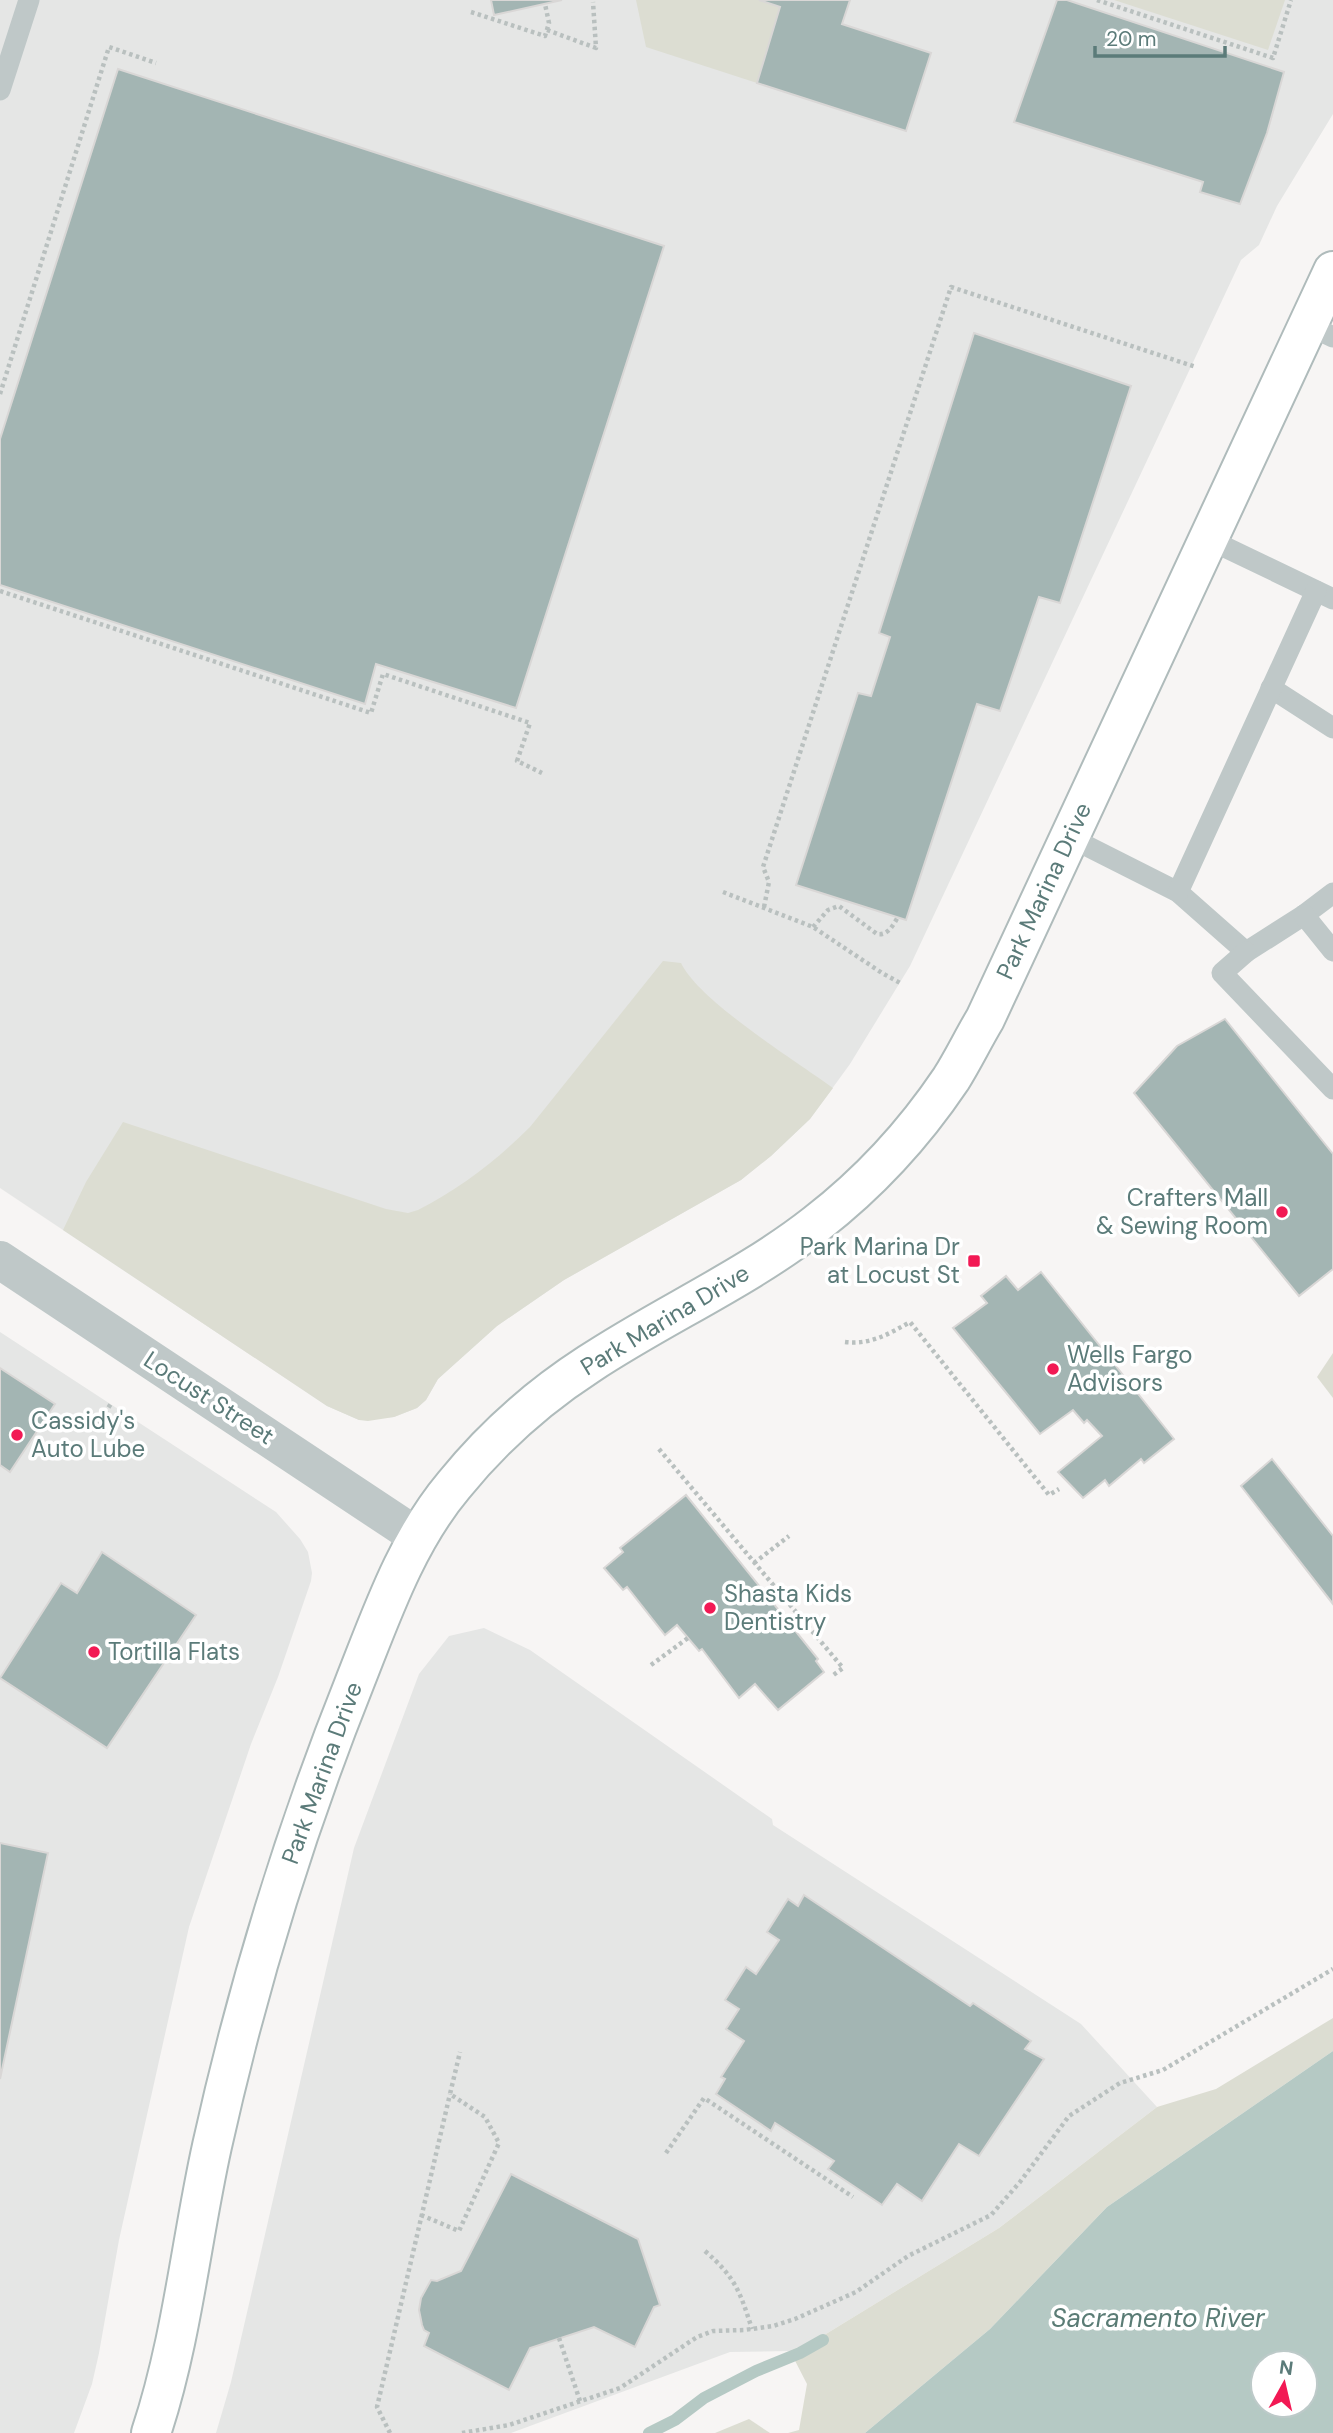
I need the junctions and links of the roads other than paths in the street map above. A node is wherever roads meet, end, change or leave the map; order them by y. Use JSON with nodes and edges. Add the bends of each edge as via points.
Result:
{"nodes":[{"id":1,"x":29,"y":0,"type":"edge"},
{"id":2,"x":0,"y":90,"type":"edge"},
{"id":3,"x":1333,"y":271,"type":"edge"},
{"id":4,"x":1320,"y":331,"type":"edge"},
{"id":5,"x":1208,"y":539,"type":"junction"},
{"id":6,"x":1325,"y":595,"type":"edge"},
{"id":7,"x":1271,"y":688,"type":"junction"},
{"id":8,"x":1333,"y":728,"type":"edge"},
{"id":9,"x":1069,"y":837,"type":"junction"},
{"id":10,"x":1178,"y":892,"type":"junction"},
{"id":11,"x":1333,"y":893,"type":"edge"},
{"id":12,"x":1304,"y":915,"type":"junction"},
{"id":13,"x":1333,"y":951,"type":"edge"},
{"id":14,"x":1246,"y":952,"type":"junction"},
{"id":15,"x":1333,"y":1089,"type":"edge"},
{"id":16,"x":0,"y":1260,"type":"edge"},
{"id":17,"x":418,"y":1537,"type":"junction"},
{"id":18,"x":151,"y":2433,"type":"edge"}],
"edges":[{"from":1,"to":2,"type":"lane"},
{"from":3,"to":4,"type":"main road","name":"Park Marina Drive"},
{"from":4,"to":5,"type":"main road","name":"Park Marina Drive"},
{"from":5,"to":6,"type":"lane"},
{"from":5,"to":9,"type":"main road","name":"Park Marina Drive"},
{"from":6,"to":7,"type":"lane"},
{"from":7,"to":8,"type":"lane"},
{"from":7,"to":10,"type":"lane"},
{"from":9,"to":10,"type":"lane"},
{"from":9,"to":17,"type":"main road","name":"Park Marina Drive","via":[[952,1077],[891,1156],[818,1223],[777,1252],[586,1365],[531,1407],[471,1465]]},
{"from":10,"to":14,"type":"lane"},
{"from":11,"to":12,"type":"lane"},
{"from":12,"to":13,"type":"lane"},
{"from":12,"to":14,"type":"lane"},
{"from":14,"to":15,"type":"lane","via":[[1222,973]]},
{"from":16,"to":17,"type":"street","name":"Locust Street"},
{"from":17,"to":18,"type":"main road","name":"Park Marina Drive","via":[[388,1598],[321,1767],[269,1923],[233,2051],[173,2352]]}]}
